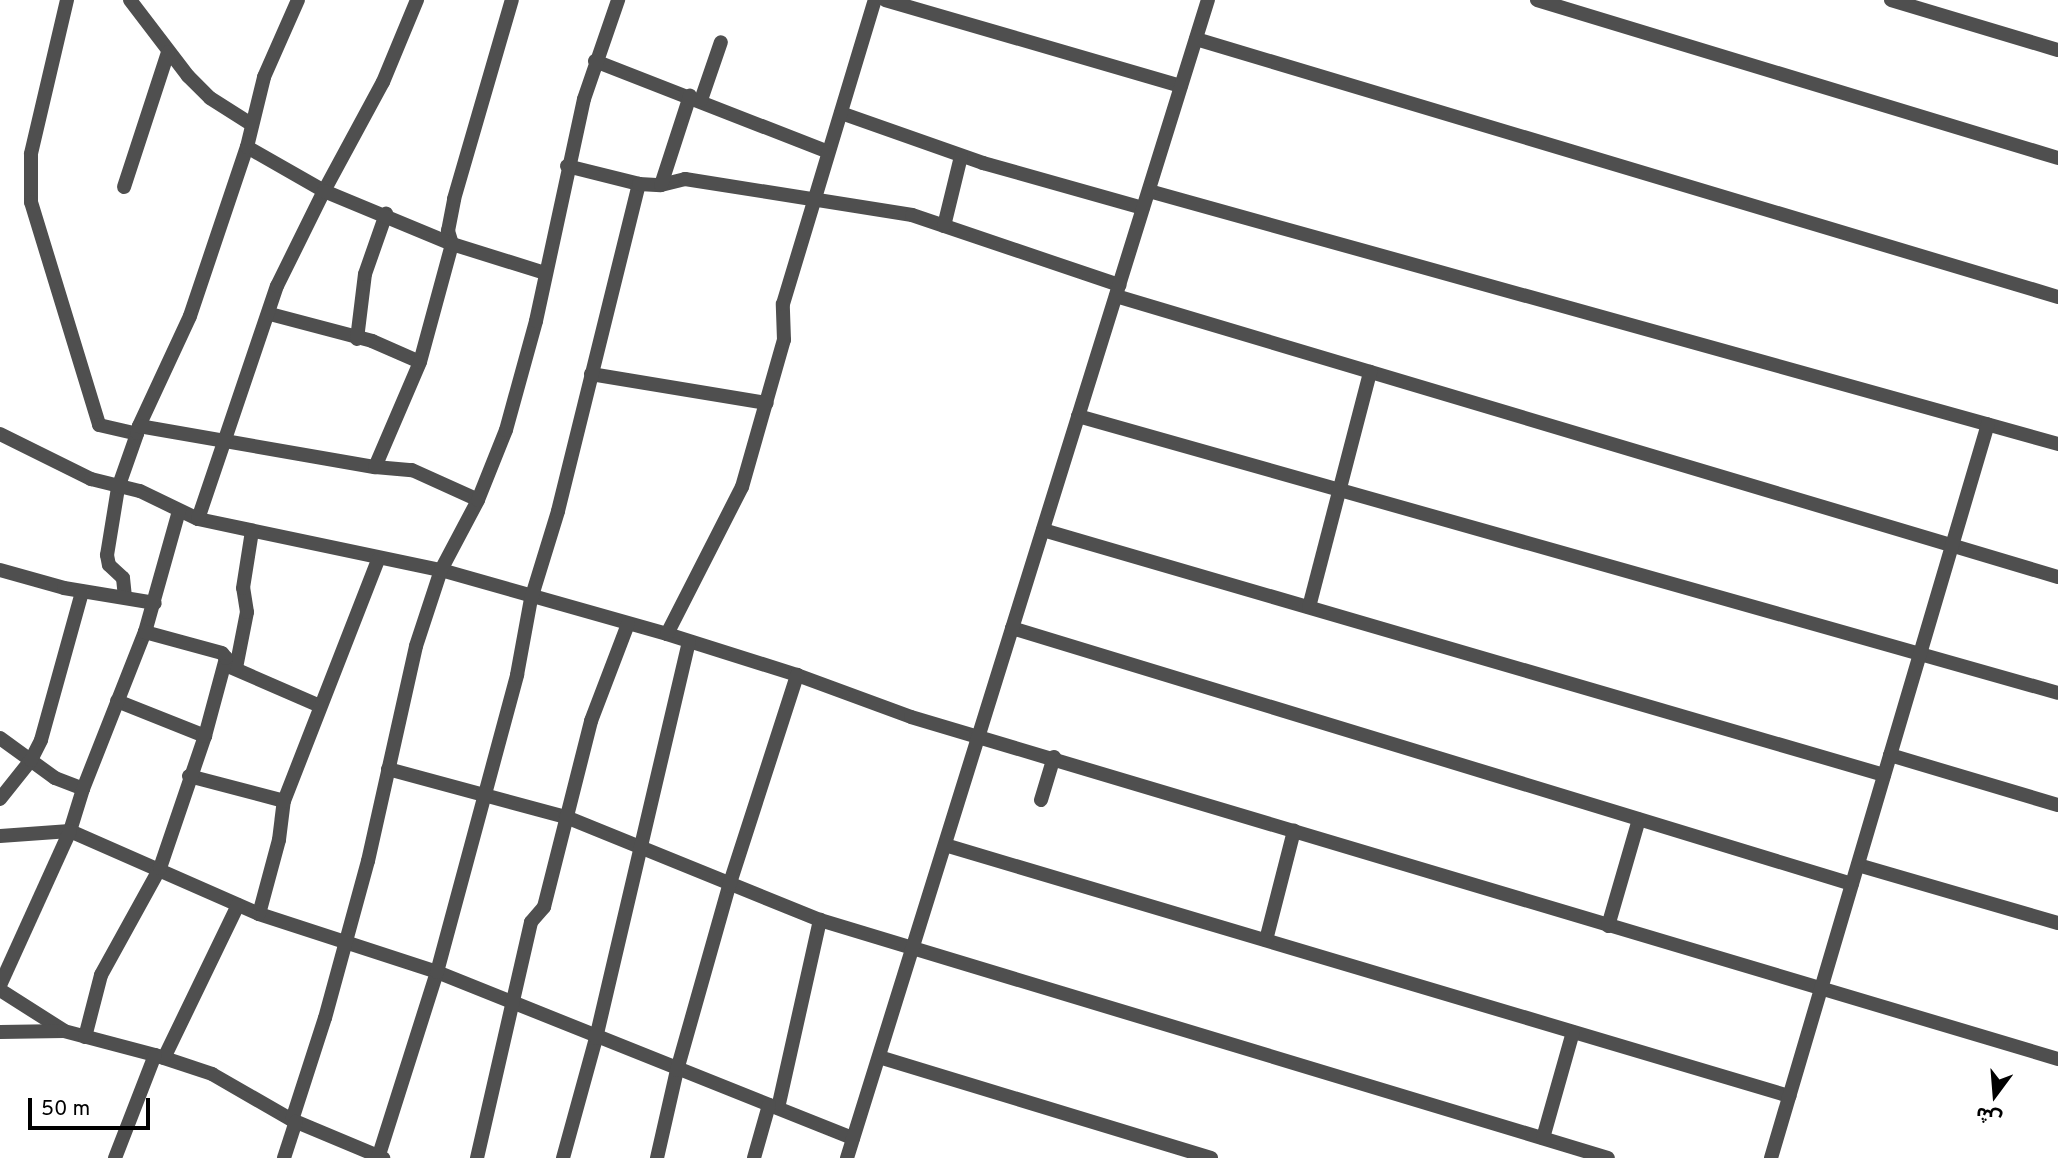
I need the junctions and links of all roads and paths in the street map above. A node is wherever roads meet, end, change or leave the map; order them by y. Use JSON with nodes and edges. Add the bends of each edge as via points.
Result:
{"nodes":[{"id":1,"x":130,"y":0,"type":"edge"},
{"id":2,"x":298,"y":0,"type":"edge"},
{"id":3,"x":417,"y":0,"type":"edge"},
{"id":4,"x":512,"y":0,"type":"edge"},
{"id":5,"x":618,"y":0,"type":"edge"},
{"id":6,"x":875,"y":0,"type":"edge"},
{"id":7,"x":885,"y":0,"type":"edge"},
{"id":8,"x":1208,"y":0,"type":"edge"},
{"id":9,"x":1536,"y":0,"type":"edge"},
{"id":10,"x":1891,"y":0,"type":"edge"},
{"id":11,"x":64,"y":2,"type":"edge"},
{"id":12,"x":1196,"y":39,"type":"junction"},
{"id":13,"x":721,"y":42,"type":"dead end"},
{"id":14,"x":2058,"y":50,"type":"edge"},
{"id":15,"x":168,"y":52,"type":"junction"},
{"id":16,"x":595,"y":61,"type":"junction"},
{"id":17,"x":1181,"y":86,"type":"junction"},
{"id":18,"x":696,"y":98,"type":"junction"},
{"id":19,"x":841,"y":113,"type":"junction"},
{"id":20,"x":251,"y":124,"type":"junction"},
{"id":21,"x":247,"y":148,"type":"junction"},
{"id":22,"x":828,"y":152,"type":"junction"},
{"id":23,"x":961,"y":156,"type":"junction"},
{"id":24,"x":2058,"y":158,"type":"edge"},
{"id":25,"x":566,"y":166,"type":"junction"},
{"id":26,"x":639,"y":184,"type":"junction"},
{"id":27,"x":661,"y":186,"type":"junction"},
{"id":28,"x":124,"y":187,"type":"dead end"},
{"id":29,"x":324,"y":191,"type":"junction"},
{"id":30,"x":1149,"y":191,"type":"junction"},
{"id":31,"x":813,"y":199,"type":"junction"},
{"id":32,"x":1143,"y":208,"type":"junction"},
{"id":33,"x":386,"y":214,"type":"junction"},
{"id":34,"x":944,"y":226,"type":"junction"},
{"id":35,"x":452,"y":244,"type":"junction"},
{"id":36,"x":545,"y":273,"type":"junction"},
{"id":37,"x":1117,"y":291,"type":"junction"},
{"id":38,"x":2058,"y":297,"type":"edge"},
{"id":39,"x":270,"y":314,"type":"junction"},
{"id":40,"x":357,"y":339,"type":"junction"},
{"id":41,"x":420,"y":362,"type":"junction"},
{"id":42,"x":1370,"y":372,"type":"junction"},
{"id":43,"x":592,"y":374,"type":"junction"},
{"id":44,"x":767,"y":403,"type":"junction"},
{"id":45,"x":1078,"y":416,"type":"junction"},
{"id":46,"x":1988,"y":424,"type":"junction"},
{"id":47,"x":138,"y":430,"type":"junction"},
{"id":48,"x":0,"y":434,"type":"edge"},
{"id":49,"x":225,"y":441,"type":"junction"},
{"id":50,"x":2058,"y":444,"type":"edge"},
{"id":51,"x":375,"y":467,"type":"junction"},
{"id":52,"x":118,"y":488,"type":"junction"},
{"id":53,"x":1339,"y":489,"type":"junction"},
{"id":54,"x":478,"y":500,"type":"junction"},
{"id":55,"x":179,"y":511,"type":"junction"},
{"id":56,"x":198,"y":519,"type":"junction"},
{"id":57,"x":1043,"y":530,"type":"junction"},
{"id":58,"x":252,"y":531,"type":"junction"},
{"id":59,"x":1952,"y":546,"type":"junction"},
{"id":60,"x":378,"y":560,"type":"junction"},
{"id":61,"x":0,"y":570,"type":"edge"},
{"id":62,"x":441,"y":570,"type":"junction"},
{"id":63,"x":2058,"y":577,"type":"edge"},
{"id":64,"x":82,"y":592,"type":"junction"},
{"id":65,"x":125,"y":596,"type":"junction"},
{"id":66,"x":531,"y":599,"type":"junction"},
{"id":67,"x":155,"y":603,"type":"junction"},
{"id":68,"x":1308,"y":607,"type":"junction"},
{"id":69,"x":628,"y":624,"type":"junction"},
{"id":70,"x":1012,"y":628,"type":"junction"},
{"id":71,"x":145,"y":632,"type":"junction"},
{"id":72,"x":667,"y":634,"type":"junction"},
{"id":73,"x":689,"y":642,"type":"junction"},
{"id":74,"x":1921,"y":652,"type":"junction"},
{"id":75,"x":230,"y":666,"type":"junction"},
{"id":76,"x":797,"y":675,"type":"junction"},
{"id":77,"x":2058,"y":693,"type":"edge"},
{"id":78,"x":117,"y":701,"type":"junction"},
{"id":79,"x":320,"y":705,"type":"junction"},
{"id":80,"x":979,"y":735,"type":"junction"},
{"id":81,"x":205,"y":736,"type":"junction"},
{"id":82,"x":0,"y":738,"type":"edge"},
{"id":83,"x":1890,"y":755,"type":"junction"},
{"id":84,"x":1054,"y":757,"type":"junction"},
{"id":85,"x":31,"y":760,"type":"junction"},
{"id":86,"x":388,"y":769,"type":"junction"},
{"id":87,"x":1884,"y":775,"type":"junction"},
{"id":88,"x":190,"y":776,"type":"junction"},
{"id":89,"x":83,"y":789,"type":"junction"},
{"id":90,"x":482,"y":793,"type":"junction"},
{"id":91,"x":0,"y":799,"type":"edge"},
{"id":92,"x":1041,"y":800,"type":"dead end"},
{"id":93,"x":284,"y":801,"type":"junction"},
{"id":94,"x":2058,"y":805,"type":"edge"},
{"id":95,"x":566,"y":817,"type":"junction"},
{"id":96,"x":1639,"y":819,"type":"junction"},
{"id":97,"x":70,"y":831,"type":"junction"},
{"id":98,"x":1294,"y":831,"type":"junction"},
{"id":99,"x":0,"y":836,"type":"edge"},
{"id":100,"x":945,"y":845,"type":"junction"},
{"id":101,"x":640,"y":847,"type":"junction"},
{"id":102,"x":1858,"y":865,"type":"junction"},
{"id":103,"x":160,"y":868,"type":"junction"},
{"id":104,"x":1852,"y":884,"type":"junction"},
{"id":105,"x":729,"y":886,"type":"junction"},
{"id":106,"x":238,"y":905,"type":"junction"},
{"id":107,"x":259,"y":914,"type":"junction"},
{"id":108,"x":820,"y":920,"type":"junction"},
{"id":109,"x":2058,"y":923,"type":"edge"},
{"id":110,"x":1608,"y":926,"type":"junction"},
{"id":111,"x":346,"y":940,"type":"junction"},
{"id":112,"x":1266,"y":940,"type":"junction"},
{"id":113,"x":912,"y":949,"type":"junction"},
{"id":114,"x":436,"y":972,"type":"junction"},
{"id":115,"x":0,"y":988,"type":"edge"},
{"id":116,"x":1821,"y":991,"type":"junction"},
{"id":117,"x":514,"y":1005,"type":"junction"},
{"id":118,"x":64,"y":1031,"type":"junction"},
{"id":119,"x":0,"y":1032,"type":"edge"},
{"id":120,"x":1573,"y":1032,"type":"junction"},
{"id":121,"x":85,"y":1037,"type":"junction"},
{"id":122,"x":596,"y":1038,"type":"junction"},
{"id":123,"x":160,"y":1056,"type":"junction"},
{"id":124,"x":879,"y":1057,"type":"junction"},
{"id":125,"x":2058,"y":1059,"type":"edge"},
{"id":126,"x":677,"y":1070,"type":"junction"},
{"id":127,"x":1789,"y":1096,"type":"junction"},
{"id":128,"x":774,"y":1107,"type":"junction"},
{"id":129,"x":294,"y":1121,"type":"junction"},
{"id":130,"x":853,"y":1138,"type":"junction"},
{"id":131,"x":1543,"y":1139,"type":"junction"},
{"id":132,"x":380,"y":1157,"type":"edge"},
{"id":133,"x":1202,"y":1157,"type":"edge"},
{"id":134,"x":115,"y":1158,"type":"edge"},
{"id":135,"x":284,"y":1158,"type":"edge"},
{"id":136,"x":477,"y":1158,"type":"edge"},
{"id":137,"x":563,"y":1158,"type":"edge"},
{"id":138,"x":657,"y":1158,"type":"edge"},
{"id":139,"x":754,"y":1158,"type":"edge"},
{"id":140,"x":847,"y":1158,"type":"edge"},
{"id":141,"x":1608,"y":1158,"type":"edge"},
{"id":142,"x":1771,"y":1158,"type":"edge"}],
"edges":[{"from":1,"to":15,"type":"street"},
{"from":2,"to":20,"type":"street","via":[[264,77]]},
{"from":3,"to":29,"type":"street","via":[[383,82]]},
{"from":4,"to":35,"type":"street","via":[[454,199],[448,231]]},
{"from":5,"to":16,"type":"street"},
{"from":6,"to":19,"type":"street"},
{"from":7,"to":17,"type":"street"},
{"from":8,"to":12,"type":"street"},
{"from":9,"to":24,"type":"street"},
{"from":10,"to":14,"type":"street"},
{"from":11,"to":47,"type":"street","via":[[31,154],[31,202],[99,425]]},
{"from":12,"to":17,"type":"street"},
{"from":12,"to":38,"type":"street"},
{"from":13,"to":18,"type":"street"},
{"from":15,"to":20,"type":"street","via":[[210,98]]},
{"from":15,"to":28,"type":"street"},
{"from":16,"to":18,"type":"street"},
{"from":16,"to":25,"type":"street"},
{"from":17,"to":30,"type":"street"},
{"from":18,"to":22,"type":"street"},
{"from":18,"to":27,"type":"street"},
{"from":19,"to":22,"type":"street"},
{"from":19,"to":23,"type":"street"},
{"from":20,"to":21,"type":"street"},
{"from":21,"to":29,"type":"street"},
{"from":21,"to":47,"type":"street","via":[[190,316]]},
{"from":22,"to":31,"type":"street"},
{"from":23,"to":32,"type":"street"},
{"from":23,"to":34,"type":"street"},
{"from":25,"to":26,"type":"street"},
{"from":25,"to":36,"type":"street"},
{"from":26,"to":27,"type":"street"},
{"from":26,"to":43,"type":"street"},
{"from":27,"to":31,"type":"street","via":[[685,179]]},
{"from":29,"to":33,"type":"street"},
{"from":29,"to":39,"type":"street","via":[[277,286]]},
{"from":30,"to":32,"type":"street"},
{"from":30,"to":46,"type":"street"},
{"from":31,"to":34,"type":"street","via":[[912,215]]},
{"from":31,"to":44,"type":"street","via":[[783,304],[784,340]]},
{"from":32,"to":37,"type":"street"},
{"from":33,"to":35,"type":"street"},
{"from":33,"to":40,"type":"street","via":[[365,274]]},
{"from":34,"to":37,"type":"street"},
{"from":35,"to":36,"type":"street"},
{"from":35,"to":41,"type":"street"},
{"from":36,"to":54,"type":"street","via":[[506,429]]},
{"from":37,"to":42,"type":"street"},
{"from":37,"to":45,"type":"street"},
{"from":39,"to":40,"type":"street"},
{"from":39,"to":49,"type":"street"},
{"from":40,"to":41,"type":"street"},
{"from":41,"to":51,"type":"street"},
{"from":42,"to":53,"type":"street"},
{"from":42,"to":59,"type":"street"},
{"from":43,"to":44,"type":"street"},
{"from":43,"to":66,"type":"street"},
{"from":44,"to":72,"type":"street","via":[[738,498]]},
{"from":45,"to":53,"type":"street"},
{"from":45,"to":57,"type":"street"},
{"from":46,"to":50,"type":"street"},
{"from":46,"to":59,"type":"street"},
{"from":47,"to":49,"type":"street"},
{"from":47,"to":52,"type":"street"},
{"from":48,"to":52,"type":"street"},
{"from":49,"to":51,"type":"street"},
{"from":49,"to":56,"type":"street"},
{"from":51,"to":54,"type":"street","via":[[412,470]]},
{"from":52,"to":55,"type":"street","via":[[140,491]]},
{"from":52,"to":65,"type":"street","via":[[107,562],[123,578]]},
{"from":53,"to":68,"type":"street"},
{"from":53,"to":74,"type":"street"},
{"from":54,"to":62,"type":"street"},
{"from":55,"to":56,"type":"street"},
{"from":55,"to":67,"type":"street"},
{"from":56,"to":58,"type":"street"},
{"from":57,"to":68,"type":"street"},
{"from":57,"to":70,"type":"street"},
{"from":58,"to":60,"type":"street"},
{"from":58,"to":75,"type":"street","via":[[243,588],[247,612]]},
{"from":59,"to":63,"type":"street"},
{"from":59,"to":74,"type":"street"},
{"from":60,"to":62,"type":"street"},
{"from":60,"to":79,"type":"street"},
{"from":61,"to":64,"type":"street"},
{"from":62,"to":66,"type":"street"},
{"from":62,"to":86,"type":"street","via":[[416,646]]},
{"from":64,"to":65,"type":"street"},
{"from":64,"to":85,"type":"street","via":[[41,740]]},
{"from":65,"to":67,"type":"street"},
{"from":66,"to":69,"type":"street"},
{"from":66,"to":90,"type":"street","via":[[520,663]]},
{"from":67,"to":71,"type":"street"},
{"from":68,"to":87,"type":"street"},
{"from":69,"to":72,"type":"street"},
{"from":69,"to":95,"type":"street","via":[[591,721]]},
{"from":70,"to":80,"type":"street"},
{"from":70,"to":96,"type":"street"},
{"from":71,"to":75,"type":"street","via":[[222,653]]},
{"from":71,"to":78,"type":"street"},
{"from":72,"to":73,"type":"street"},
{"from":73,"to":76,"type":"street"},
{"from":73,"to":101,"type":"street"},
{"from":74,"to":77,"type":"street"},
{"from":74,"to":83,"type":"street"},
{"from":75,"to":79,"type":"street"},
{"from":75,"to":81,"type":"street"},
{"from":76,"to":80,"type":"street","via":[[911,717]]},
{"from":76,"to":105,"type":"street"},
{"from":78,"to":81,"type":"street"},
{"from":78,"to":89,"type":"street"},
{"from":79,"to":93,"type":"street"},
{"from":80,"to":84,"type":"street"},
{"from":80,"to":100,"type":"street"},
{"from":81,"to":88,"type":"street"},
{"from":82,"to":85,"type":"street"},
{"from":83,"to":87,"type":"street"},
{"from":83,"to":94,"type":"street"},
{"from":84,"to":92,"type":"street"},
{"from":84,"to":98,"type":"street"},
{"from":85,"to":89,"type":"street","via":[[55,778]]},
{"from":85,"to":91,"type":"street"},
{"from":86,"to":90,"type":"street"},
{"from":86,"to":111,"type":"street"},
{"from":87,"to":102,"type":"street"},
{"from":88,"to":93,"type":"street"},
{"from":88,"to":103,"type":"street"},
{"from":89,"to":97,"type":"street"},
{"from":90,"to":95,"type":"street"},
{"from":90,"to":114,"type":"street"},
{"from":93,"to":107,"type":"street","via":[[279,840]]},
{"from":95,"to":101,"type":"street"},
{"from":95,"to":117,"type":"street","via":[[544,906],[531,922]]},
{"from":96,"to":104,"type":"street"},
{"from":96,"to":110,"type":"street"},
{"from":97,"to":99,"type":"street"},
{"from":97,"to":103,"type":"street"},
{"from":97,"to":115,"type":"street"},
{"from":98,"to":110,"type":"street"},
{"from":98,"to":112,"type":"street"},
{"from":100,"to":112,"type":"street"},
{"from":100,"to":113,"type":"street"},
{"from":101,"to":105,"type":"street"},
{"from":101,"to":122,"type":"street"},
{"from":102,"to":104,"type":"street"},
{"from":102,"to":109,"type":"street"},
{"from":103,"to":106,"type":"street"},
{"from":103,"to":121,"type":"street","via":[[101,975]]},
{"from":104,"to":116,"type":"street"},
{"from":105,"to":108,"type":"street"},
{"from":105,"to":126,"type":"street"},
{"from":106,"to":107,"type":"street"},
{"from":106,"to":123,"type":"street"},
{"from":107,"to":111,"type":"street"},
{"from":108,"to":113,"type":"street"},
{"from":108,"to":128,"type":"street"},
{"from":110,"to":116,"type":"street"},
{"from":111,"to":114,"type":"street"},
{"from":111,"to":129,"type":"street"},
{"from":112,"to":120,"type":"street"},
{"from":113,"to":124,"type":"street"},
{"from":113,"to":131,"type":"street"},
{"from":114,"to":117,"type":"street"},
{"from":114,"to":132,"type":"street"},
{"from":115,"to":118,"type":"street"},
{"from":116,"to":125,"type":"street"},
{"from":116,"to":127,"type":"street"},
{"from":117,"to":122,"type":"street"},
{"from":117,"to":136,"type":"street"},
{"from":118,"to":119,"type":"street"},
{"from":118,"to":121,"type":"street"},
{"from":120,"to":127,"type":"street"},
{"from":120,"to":131,"type":"street"},
{"from":121,"to":123,"type":"street"},
{"from":122,"to":126,"type":"street"},
{"from":122,"to":137,"type":"street"},
{"from":123,"to":129,"type":"street","via":[[212,1074]]},
{"from":123,"to":134,"type":"street"},
{"from":124,"to":130,"type":"street"},
{"from":124,"to":133,"type":"street"},
{"from":126,"to":128,"type":"street"},
{"from":126,"to":138,"type":"street"},
{"from":127,"to":142,"type":"street"},
{"from":128,"to":130,"type":"street"},
{"from":128,"to":139,"type":"street"},
{"from":129,"to":132,"type":"street"},
{"from":129,"to":135,"type":"street"},
{"from":130,"to":140,"type":"street"},
{"from":131,"to":141,"type":"street"}]}
